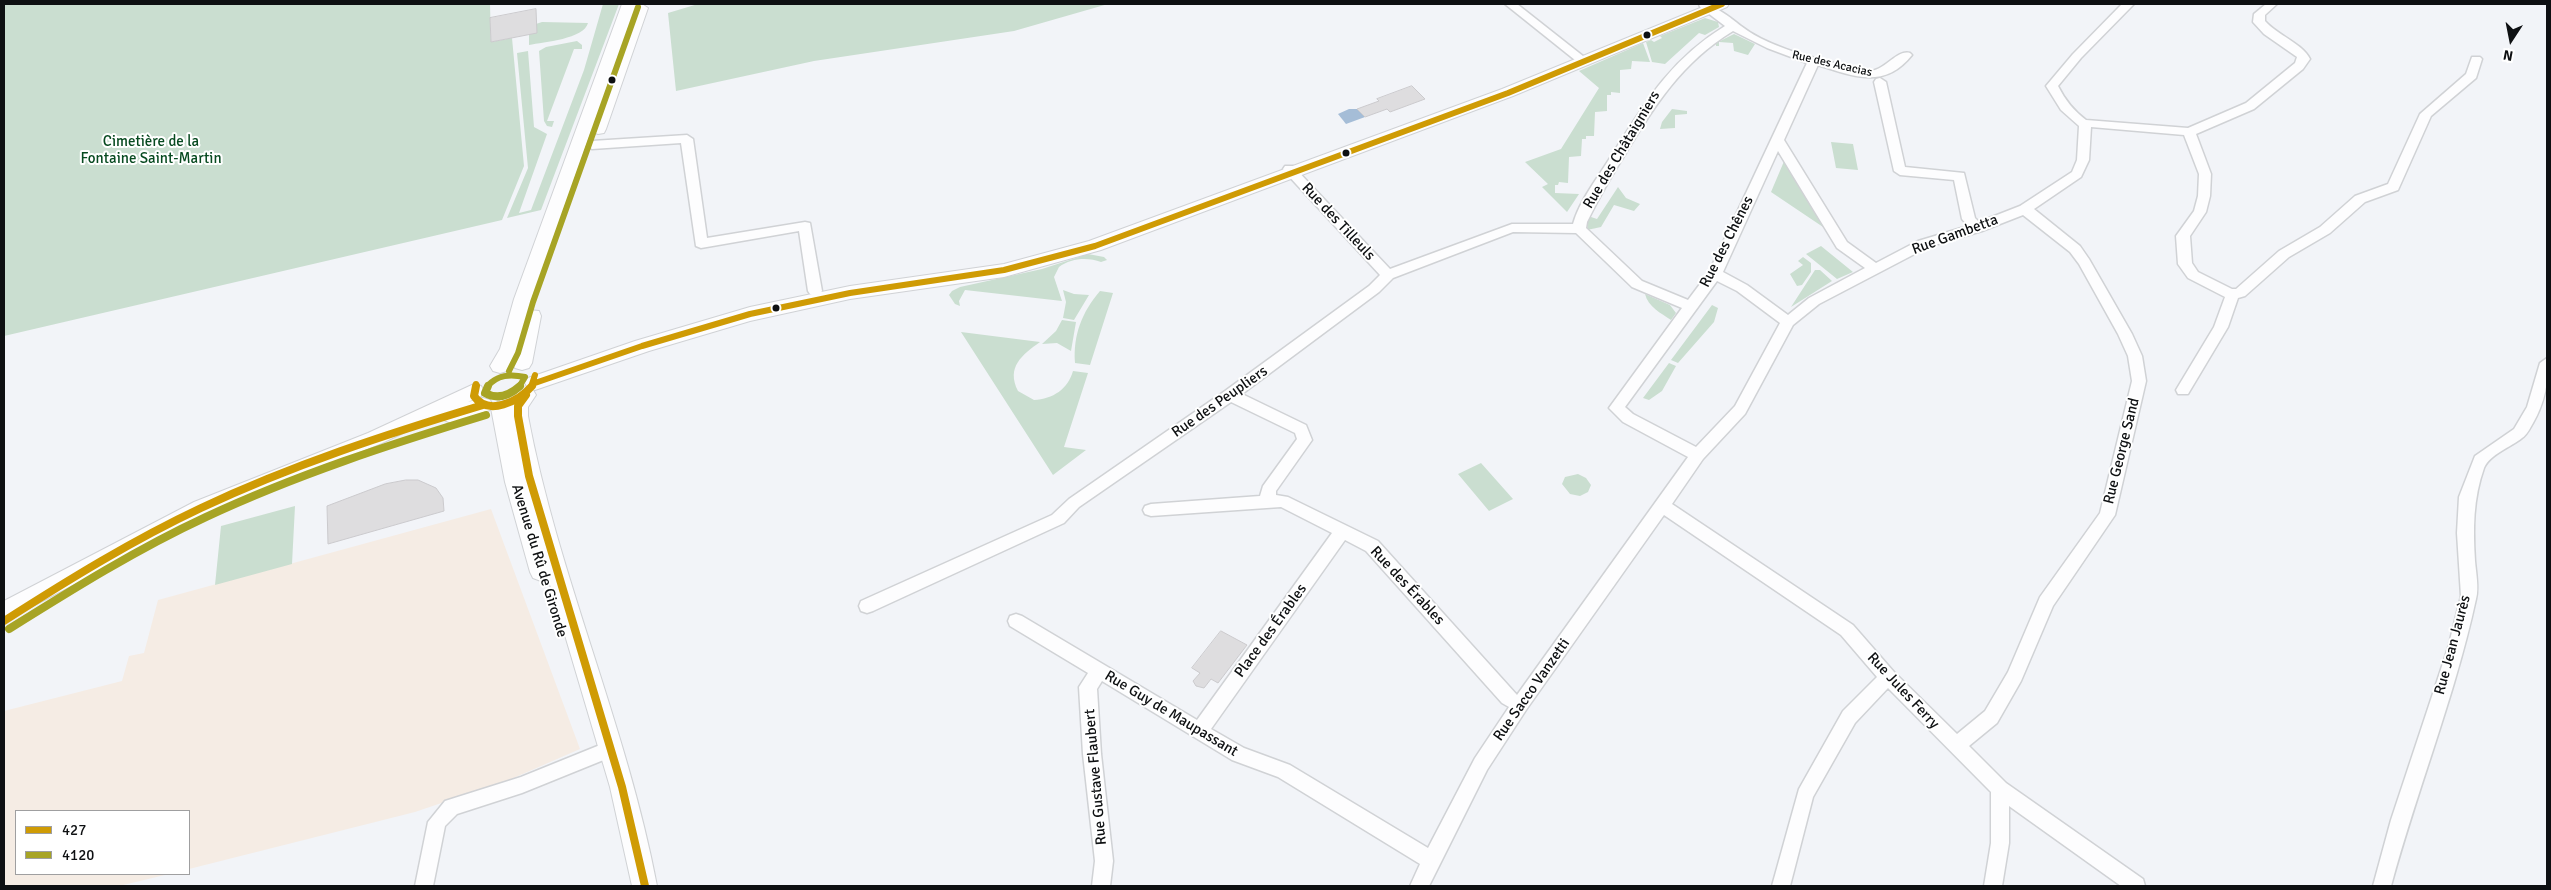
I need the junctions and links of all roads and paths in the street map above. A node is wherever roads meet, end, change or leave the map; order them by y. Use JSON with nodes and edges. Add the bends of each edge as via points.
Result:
{"nodes":[{"id":1,"x":629,"y":4,"type":"edge"},
{"id":2,"x":643,"y":4,"type":"edge"},
{"id":3,"x":1510,"y":4,"type":"edge"},
{"id":4,"x":2128,"y":4,"type":"edge"},
{"id":5,"x":2272,"y":4,"type":"edge"},
{"id":6,"x":1711,"y":5,"type":"edge"},
{"id":7,"x":1734,"y":25,"type":"junction"},
{"id":8,"x":1906,"y":54,"type":"dead end"},
{"id":9,"x":1581,"y":59,"type":"junction"},
{"id":10,"x":2476,"y":59,"type":"dead end"},
{"id":11,"x":1814,"y":62,"type":"junction"},
{"id":12,"x":1880,"y":82,"type":"dead end"},
{"id":13,"x":598,"y":110,"type":"junction"},
{"id":14,"x":2085,"y":125,"type":"junction"},
{"id":15,"x":2189,"y":132,"type":"junction"},
{"id":16,"x":1778,"y":140,"type":"junction"},
{"id":17,"x":585,"y":146,"type":"junction"},
{"id":18,"x":1291,"y":171,"type":"junction"},
{"id":19,"x":2024,"y":209,"type":"junction"},
{"id":20,"x":1977,"y":228,"type":"junction"},
{"id":21,"x":1579,"y":229,"type":"junction"},
{"id":22,"x":1874,"y":269,"type":"junction"},
{"id":23,"x":1715,"y":274,"type":"junction"},
{"id":24,"x":1388,"y":275,"type":"junction"},
{"id":25,"x":815,"y":291,"type":"junction"},
{"id":26,"x":2232,"y":294,"type":"junction"},
{"id":27,"x":1692,"y":307,"type":"junction"},
{"id":28,"x":1788,"y":322,"type":"junction"},
{"id":29,"x":2547,"y":363,"type":"edge"},
{"id":30,"x":500,"y":366,"type":"junction"},
{"id":31,"x":530,"y":378,"type":"junction"},
{"id":32,"x":2183,"y":390,"type":"dead end"},
{"id":33,"x":1230,"y":395,"type":"junction"},
{"id":34,"x":486,"y":401,"type":"junction"},
{"id":35,"x":2540,"y":411,"type":"edge"},
{"id":36,"x":1698,"y":455,"type":"junction"},
{"id":37,"x":1268,"y":500,"type":"junction"},
{"id":38,"x":1663,"y":506,"type":"junction"},
{"id":39,"x":1151,"y":510,"type":"dead end"},
{"id":40,"x":1344,"y":530,"type":"junction"},
{"id":41,"x":87,"y":568,"type":"junction"},
{"id":42,"x":868,"y":606,"type":"dead end"},
{"id":43,"x":4,"y":612,"type":"edge"},
{"id":44,"x":1016,"y":620,"type":"dead end"},
{"id":45,"x":4,"y":622,"type":"edge"},
{"id":46,"x":1100,"y":672,"type":"junction"},
{"id":47,"x":1888,"y":677,"type":"junction"},
{"id":48,"x":1520,"y":705,"type":"junction"},
{"id":49,"x":1199,"y":732,"type":"junction"},
{"id":50,"x":1955,"y":746,"type":"junction"},
{"id":51,"x":600,"y":754,"type":"junction"},
{"id":52,"x":2000,"y":789,"type":"junction"},
{"id":53,"x":1432,"y":861,"type":"junction"},
{"id":54,"x":424,"y":886,"type":"edge"},
{"id":55,"x":632,"y":886,"type":"edge"},
{"id":56,"x":645,"y":886,"type":"edge"},
{"id":57,"x":1101,"y":886,"type":"edge"},
{"id":58,"x":1419,"y":886,"type":"edge"},
{"id":59,"x":1781,"y":886,"type":"edge"},
{"id":60,"x":1993,"y":886,"type":"edge"},
{"id":61,"x":2136,"y":886,"type":"edge"},
{"id":62,"x":2382,"y":886,"type":"edge"}],
"edges":[{"from":1,"to":13,"type":"main road"},
{"from":2,"to":13,"type":"main road"},
{"from":3,"to":9,"type":"street"},
{"from":4,"to":14,"type":"street","via":[[2052,86],[2059,100]]},
{"from":5,"to":15,"type":"street","via":[[2260,14],[2259,22],[2302,55],[2304,60],[2250,106]]},
{"from":6,"to":7,"type":"street","name":"Rue des Acacias"},
{"from":6,"to":9,"type":"main road"},
{"from":7,"to":11,"type":"street","name":"Rue des Acacias","via":[[1791,55]]},
{"from":7,"to":21,"type":"street","name":"Rue des Châtaigniers","via":[[1711,38],[1659,88],[1587,207]]},
{"from":8,"to":11,"type":"street","name":"Rue des Acacias","via":[[1893,67],[1873,76]]},
{"from":9,"to":18,"type":"main road","via":[[1346,155]]},
{"from":10,"to":26,"type":"street","via":[[2472,75],[2426,114],[2393,187],[2360,199],[2325,230],[2284,254],[2245,290]]},
{"from":11,"to":16,"type":"street","name":"Rue des Chênes"},
{"from":12,"to":20,"type":"street","via":[[1900,171],[1960,176],[1969,219]]},
{"from":13,"to":17,"type":"main road"},
{"from":14,"to":15,"type":"street"},
{"from":14,"to":19,"type":"street","name":"Rue Gambetta","via":[[2083,160],[2077,174]]},
{"from":15,"to":26,"type":"street","via":[[2204,174],[2204,196],[2200,212],[2183,236],[2184,264],[2193,275],[2222,292]]},
{"from":16,"to":22,"type":"street","via":[[1842,245]]},
{"from":16,"to":23,"type":"street","name":"Rue des Chênes"},
{"from":17,"to":25,"type":"street","via":[[687,139],[702,243],[805,226]]},
{"from":17,"to":30,"type":"main road","via":[[523,299],[509,348]]},
{"from":17,"to":31,"type":"main road","name":"Avenue du Rû de Gironde","via":[[532,314]]},
{"from":18,"to":24,"type":"street","name":"Rue des Tilleuls"},
{"from":18,"to":25,"type":"main road","via":[[1093,239],[1025,257],[968,269]]},
{"from":18,"to":31,"type":"main road","via":[[1061,256],[969,277],[828,296],[757,311]]},
{"from":19,"to":20,"type":"street","name":"Rue Gambetta"},
{"from":19,"to":50,"type":"street","name":"Rue George Sand","via":[[2075,249],[2084,262],[2125,334],[2135,356],[2139,381],[2107,515],[2046,602],[2015,676],[1991,717]]},
{"from":20,"to":22,"type":"street","name":"Rue Gambetta","via":[[1923,244]]},
{"from":21,"to":24,"type":"street","name":"Rue des Peupliers","via":[[1512,228]]},
{"from":21,"to":27,"type":"street","via":[[1637,284]]},
{"from":22,"to":28,"type":"street","name":"Rue Gambetta","via":[[1814,302]]},
{"from":23,"to":27,"type":"street","name":"Rue des Chênes"},
{"from":23,"to":28,"type":"street","via":[[1742,288]]},
{"from":24,"to":33,"type":"street","name":"Rue des Peupliers","via":[[1374,289]]},
{"from":25,"to":31,"type":"main road","via":[[687,322]]},
{"from":26,"to":32,"type":"street","via":[[2232,303],[2214,340]]},
{"from":27,"to":36,"type":"street","name":"Rue des Chênes","via":[[1616,408],[1628,418]]},
{"from":28,"to":36,"type":"street","name":"Rue Gambetta","via":[[1740,410]]},
{"from":29,"to":35,"type":"street","name":"Rue Jean Jaurès","via":[[2540,382]]},
{"from":30,"to":31,"type":"main road"},
{"from":30,"to":34,"type":"main road","via":[[484,374],[475,385]]},
{"from":31,"to":34,"type":"main road"},
{"from":31,"to":56,"type":"main road","name":"Avenue du Rû de Gironde","via":[[518,406],[529,476],[556,576],[622,787]]},
{"from":33,"to":37,"type":"street","via":[[1300,428],[1305,440],[1268,490]]},
{"from":33,"to":42,"type":"street","name":"Rue des Peupliers","via":[[1074,503],[1058,519]]},
{"from":34,"to":41,"type":"main road","via":[[281,474],[201,508]]},
{"from":34,"to":51,"type":"main road","name":"Avenue du Rû de Gironde"},
{"from":35,"to":62,"type":"street","name":"Rue Jean Jaurès","via":[[2519,433],[2480,460],[2473,479],[2467,498],[2465,533],[2469,596]]},
{"from":36,"to":38,"type":"street","name":"Rue Gambetta"},
{"from":37,"to":39,"type":"street","name":"Rue des Érables"},
{"from":37,"to":40,"type":"street","name":"Rue des Érables","via":[[1282,500]]},
{"from":38,"to":47,"type":"street","name":"Rue Jules Ferry","via":[[1847,630]]},
{"from":38,"to":48,"type":"street","name":"Rue Sacco Vanzetti"},
{"from":40,"to":48,"type":"street","name":"Rue des Érables","via":[[1372,546],[1508,698]]},
{"from":40,"to":49,"type":"street","name":"Place des Érables"},
{"from":41,"to":43,"type":"main road"},
{"from":41,"to":45,"type":"main road"},
{"from":44,"to":46,"type":"street","name":"Rue Guy de Maupassant"},
{"from":46,"to":49,"type":"street","name":"Rue Guy de Maupassant"},
{"from":46,"to":57,"type":"street","name":"Rue Gustave Flaubert","via":[[1088,687],[1104,861]]},
{"from":47,"to":50,"type":"street","name":"Rue Jules Ferry"},
{"from":47,"to":59,"type":"street","via":[[1849,717],[1805,795]]},
{"from":48,"to":53,"type":"street","name":"Rue Sacco Vanzetti","via":[[1481,764]]},
{"from":49,"to":53,"type":"street","name":"Rue Guy de Maupassant","via":[[1238,754],[1284,771]]},
{"from":50,"to":52,"type":"street","name":"Rue Jules Ferry"},
{"from":51,"to":54,"type":"street","via":[[522,785],[451,807],[436,822]]},
{"from":51,"to":55,"type":"main road","name":"Avenue du Rû de Gironde"},
{"from":52,"to":60,"type":"street","via":[[2000,843]]},
{"from":52,"to":61,"type":"street","name":"Rue Jules Ferry"},
{"from":53,"to":58,"type":"street","name":"Rue Sacco Vanzetti"}]}
